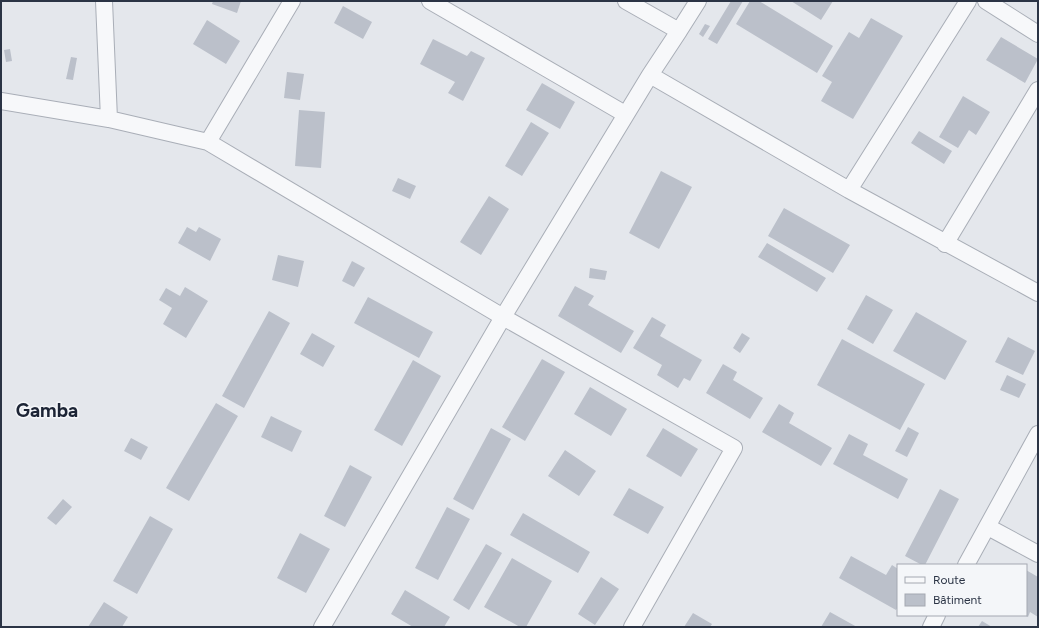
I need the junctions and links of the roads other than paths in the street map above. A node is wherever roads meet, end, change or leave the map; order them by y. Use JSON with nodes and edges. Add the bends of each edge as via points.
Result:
{"nodes":[{"id":1,"x":104,"y":1,"type":"edge"},
{"id":2,"x":292,"y":1,"type":"edge"},
{"id":3,"x":430,"y":1,"type":"edge"},
{"id":4,"x":626,"y":1,"type":"edge"},
{"id":5,"x":698,"y":1,"type":"edge"},
{"id":6,"x":968,"y":1,"type":"edge"},
{"id":7,"x":987,"y":1,"type":"edge"},
{"id":8,"x":679,"y":31,"type":"junction"},
{"id":9,"x":1038,"y":34,"type":"edge"},
{"id":10,"x":650,"y":76,"type":"junction"},
{"id":11,"x":1038,"y":90,"type":"edge"},
{"id":12,"x":1,"y":102,"type":"edge"},
{"id":13,"x":625,"y":114,"type":"junction"},
{"id":14,"x":109,"y":119,"type":"junction"},
{"id":15,"x":208,"y":142,"type":"junction"},
{"id":16,"x":849,"y":190,"type":"junction"},
{"id":17,"x":945,"y":244,"type":"junction"},
{"id":18,"x":1038,"y":293,"type":"edge"},
{"id":19,"x":503,"y":317,"type":"junction"},
{"id":20,"x":1038,"y":434,"type":"edge"},
{"id":21,"x":988,"y":527,"type":"junction"},
{"id":22,"x":1038,"y":554,"type":"edge"},
{"id":23,"x":967,"y":564,"type":"edge"},
{"id":24,"x":937,"y":616,"type":"edge"},
{"id":25,"x":322,"y":627,"type":"edge"},
{"id":26,"x":632,"y":627,"type":"edge"},
{"id":27,"x":930,"y":627,"type":"edge"}],
"edges":[{"from":1,"to":14,"type":"street"},
{"from":2,"to":15,"type":"street"},
{"from":3,"to":13,"type":"street"},
{"from":4,"to":8,"type":"street"},
{"from":5,"to":8,"type":"street"},
{"from":6,"to":16,"type":"street"},
{"from":7,"to":9,"type":"street"},
{"from":8,"to":10,"type":"street"},
{"from":10,"to":13,"type":"street"},
{"from":10,"to":16,"type":"street"},
{"from":11,"to":17,"type":"street"},
{"from":12,"to":14,"type":"street"},
{"from":13,"to":19,"type":"street"},
{"from":14,"to":15,"type":"street"},
{"from":15,"to":19,"type":"street"},
{"from":16,"to":17,"type":"street"},
{"from":17,"to":18,"type":"street"},
{"from":19,"to":25,"type":"street"},
{"from":19,"to":26,"type":"street","via":[[734,448]]},
{"from":20,"to":21,"type":"street"},
{"from":21,"to":22,"type":"street"},
{"from":21,"to":23,"type":"street"},
{"from":24,"to":27,"type":"street"}]}
